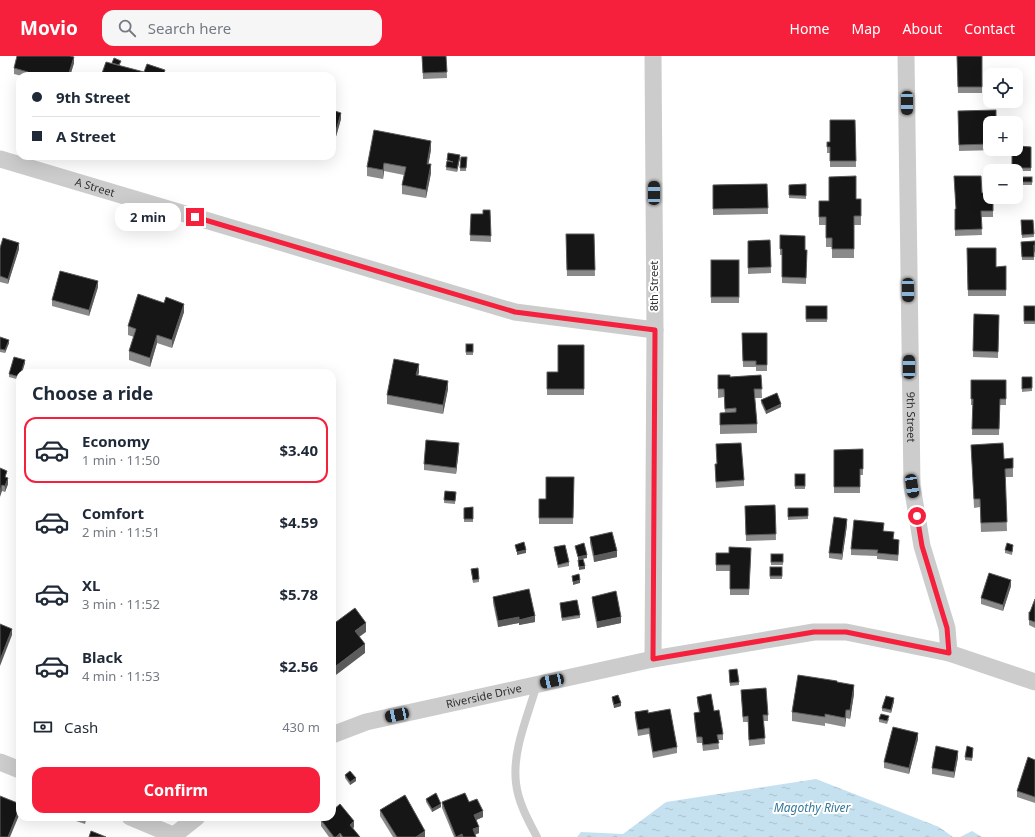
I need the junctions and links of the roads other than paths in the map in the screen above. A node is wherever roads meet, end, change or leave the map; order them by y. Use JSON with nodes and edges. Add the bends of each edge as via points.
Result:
{"nodes":[{"id":1,"x":653,"y":56,"type":"edge"},
{"id":2,"x":906,"y":56,"type":"edge"},
{"id":3,"x":0,"y":159,"type":"edge"},
{"id":4,"x":655,"y":330,"type":"junction"},
{"id":5,"x":949,"y":653,"type":"junction"},
{"id":6,"x":653,"y":659,"type":"junction"},
{"id":7,"x":1035,"y":682,"type":"edge"},
{"id":8,"x":537,"y":684,"type":"junction"},
{"id":9,"x":336,"y":733,"type":"edge"},
{"id":10,"x":0,"y":762,"type":"edge"},
{"id":11,"x":16,"y":768,"type":"edge"},
{"id":12,"x":139,"y":821,"type":"edge"},
{"id":13,"x":192,"y":821,"type":"edge"},
{"id":14,"x":173,"y":836,"type":"edge"},
{"id":15,"x":537,"y":837,"type":"edge"}],
"edges":[{"from":1,"to":4,"type":"street","name":"8th Street"},
{"from":2,"to":5,"type":"street","name":"9th Street","via":[[912,486],[922,546],[947,628]]},
{"from":3,"to":4,"type":"street","name":"A Street","via":[[515,312]]},
{"from":4,"to":6,"type":"street","name":"8th Street"},
{"from":5,"to":6,"type":"street","name":"Riverside Drive","via":[[846,632],[814,632]]},
{"from":5,"to":7,"type":"street","name":"Riverside Drive"},
{"from":6,"to":8,"type":"street","name":"Riverside Drive"},
{"from":8,"to":9,"type":"street","name":"Riverside Drive","via":[[366,722]]},
{"from":8,"to":15,"type":"lane","via":[[516,756],[516,783],[520,801]]},
{"from":10,"to":11,"type":"street"},
{"from":12,"to":14,"type":"street"},
{"from":13,"to":14,"type":"street"}]}
